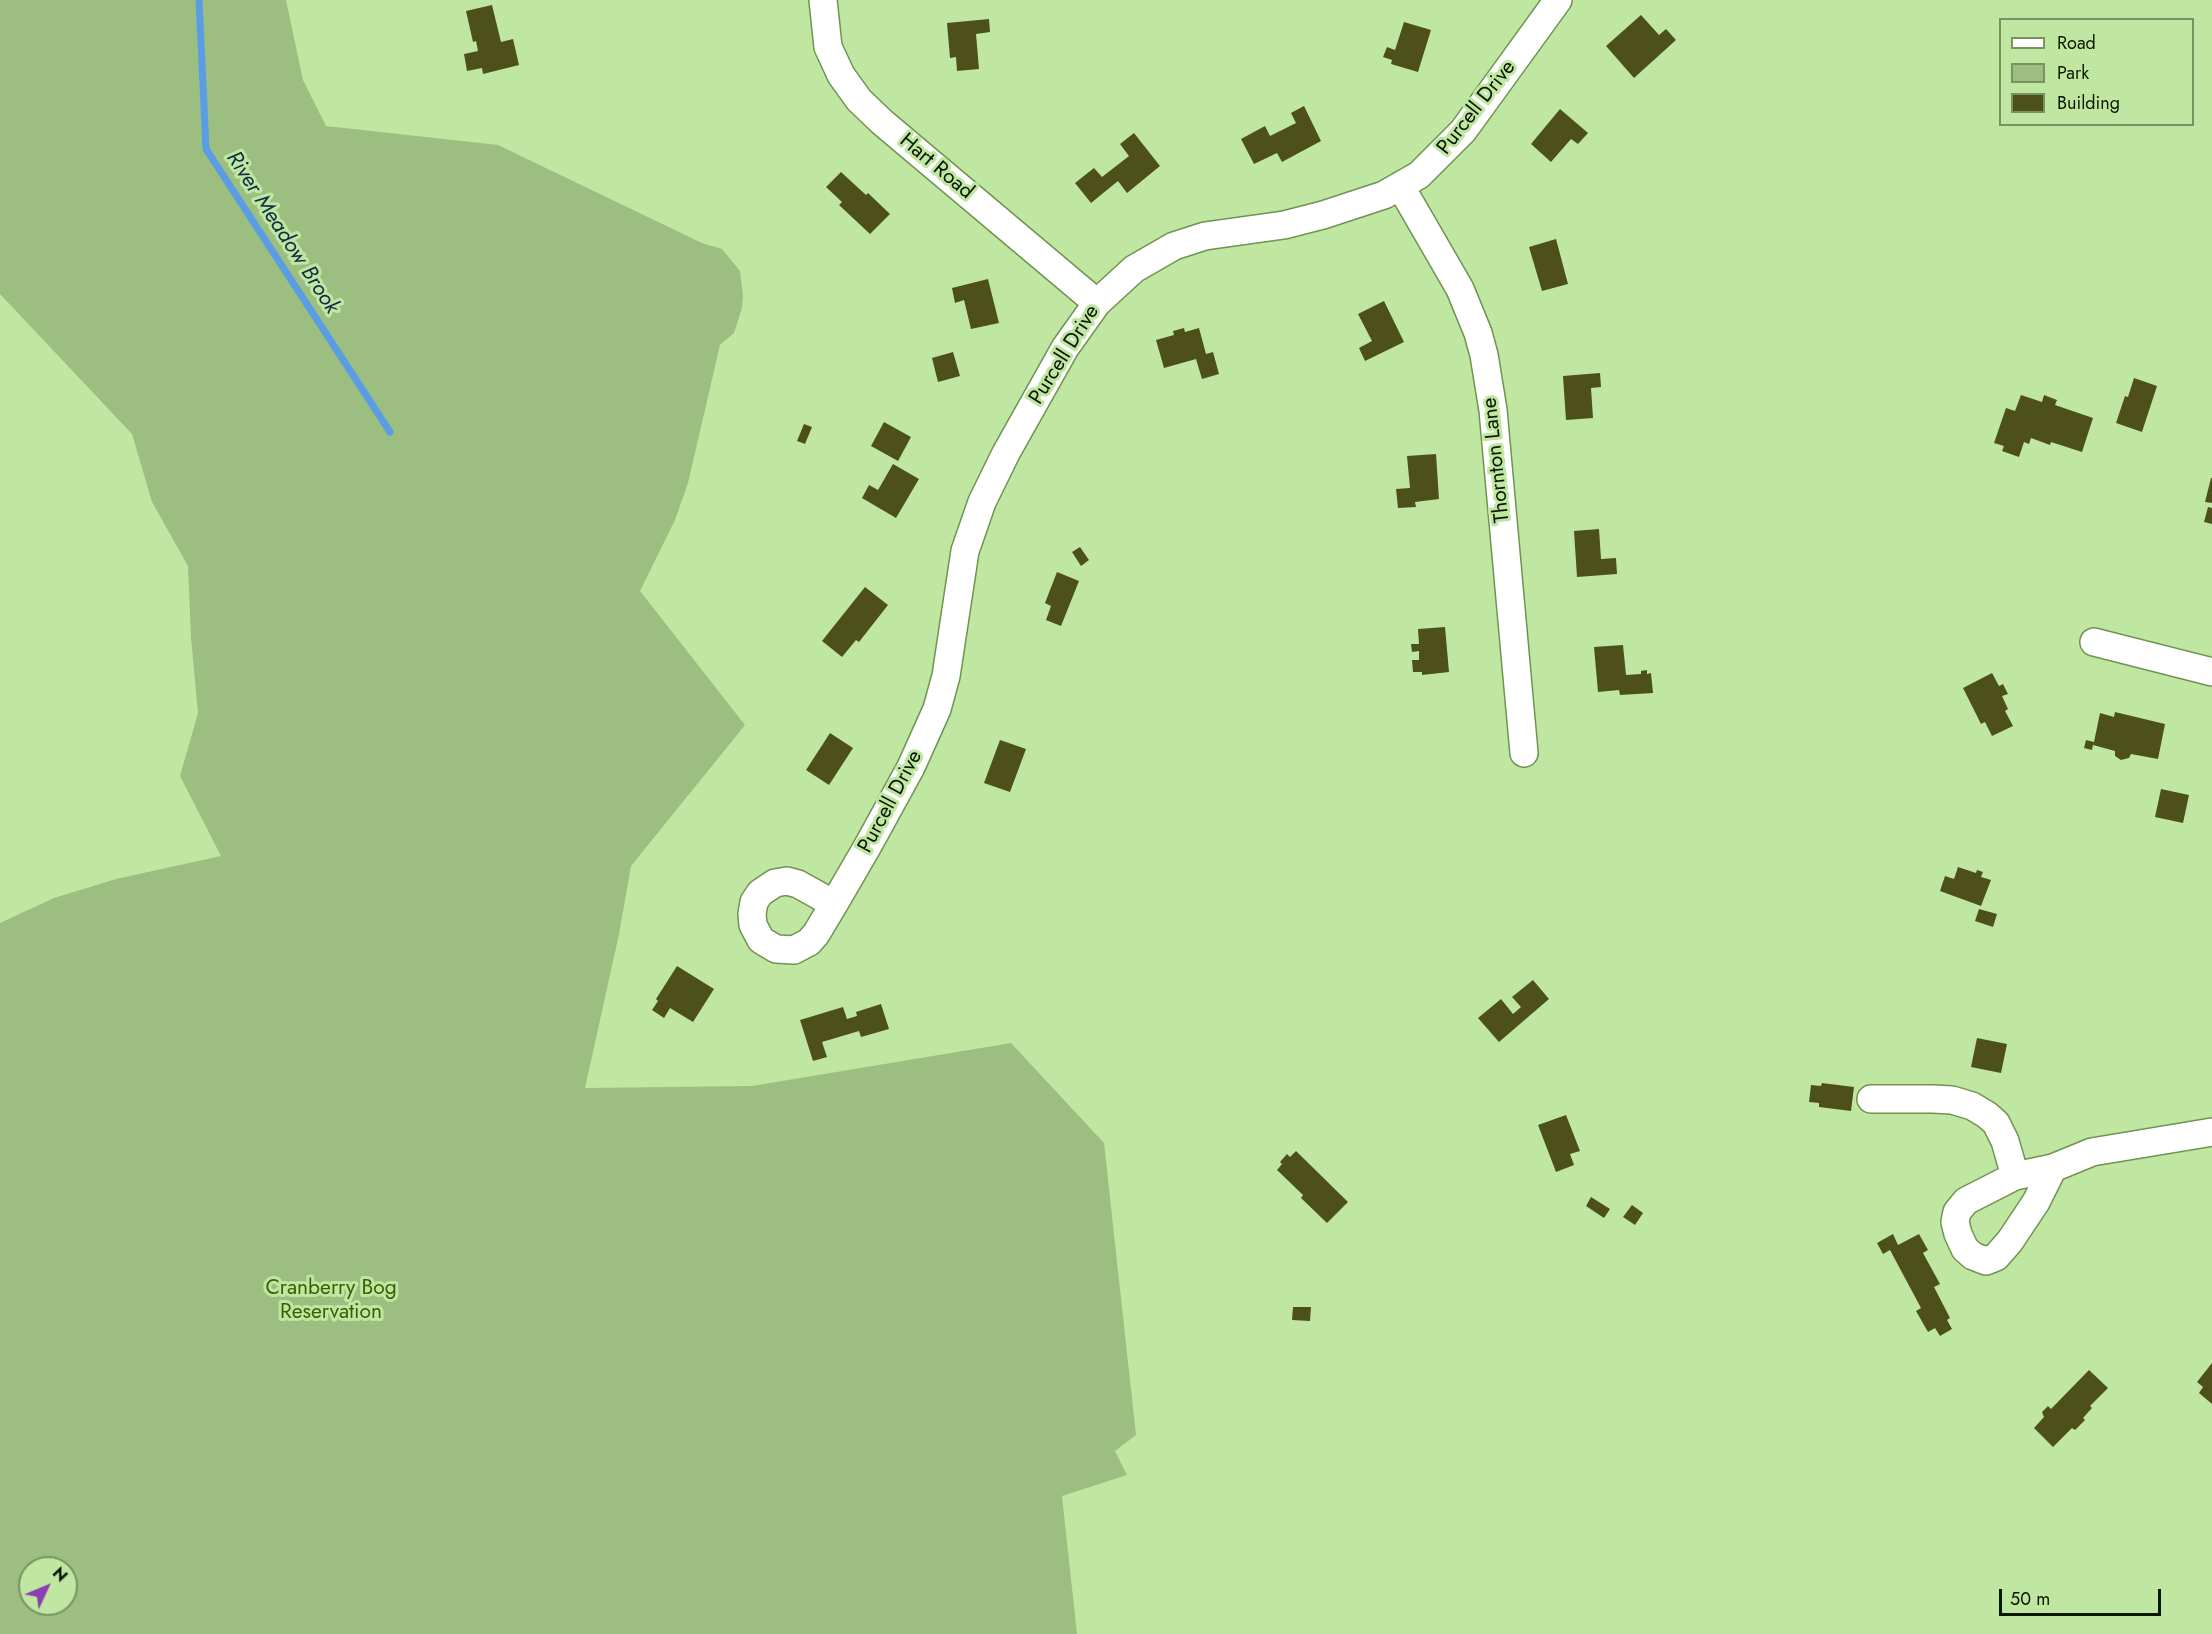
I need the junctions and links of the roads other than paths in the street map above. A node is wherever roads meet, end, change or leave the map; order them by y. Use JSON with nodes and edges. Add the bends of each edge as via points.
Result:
{"nodes":[{"id":1,"x":823,"y":0,"type":"edge"},
{"id":2,"x":1558,"y":0,"type":"edge"},
{"id":3,"x":1401,"y":187,"type":"junction"},
{"id":4,"x":1097,"y":303,"type":"junction"},
{"id":5,"x":2094,"y":642,"type":"dead end"},
{"id":6,"x":2212,"y":672,"type":"edge"},
{"id":7,"x":1524,"y":753,"type":"dead end"},
{"id":8,"x":834,"y":904,"type":"dead end"},
{"id":9,"x":1871,"y":1099,"type":"dead end"},
{"id":10,"x":2212,"y":1132,"type":"edge"},
{"id":11,"x":2053,"y":1168,"type":"junction"},
{"id":12,"x":2015,"y":1176,"type":"junction"}],
"edges":[{"from":1,"to":4,"type":"street","name":"Hart Road","via":[[825,34],[831,54],[859,100]]},
{"from":2,"to":3,"type":"street","name":"Purcell Drive","via":[[1463,131],[1434,162]]},
{"from":3,"to":4,"type":"street","name":"Purcell Drive","via":[[1323,215],[1284,225],[1204,236],[1174,246],[1134,269]]},
{"from":3,"to":7,"type":"street","name":"Thornton Lane","via":[[1460,289],[1484,355],[1493,410]]},
{"from":4,"to":8,"type":"street","name":"Purcell Drive","via":[[1065,348],[982,502],[965,551],[946,676],[937,709],[911,767]]},
{"from":5,"to":6,"type":"street"},
{"from":9,"to":12,"type":"street","via":[[1952,1100],[1987,1114],[2005,1141]]},
{"from":10,"to":11,"type":"street","via":[[2092,1152]]},
{"from":11,"to":12,"type":"street"},
{"from":11,"to":12,"type":"street","via":[[2036,1202],[1996,1257],[1986,1261],[1973,1257],[1958,1234],[1957,1212],[1966,1201]]}]}
